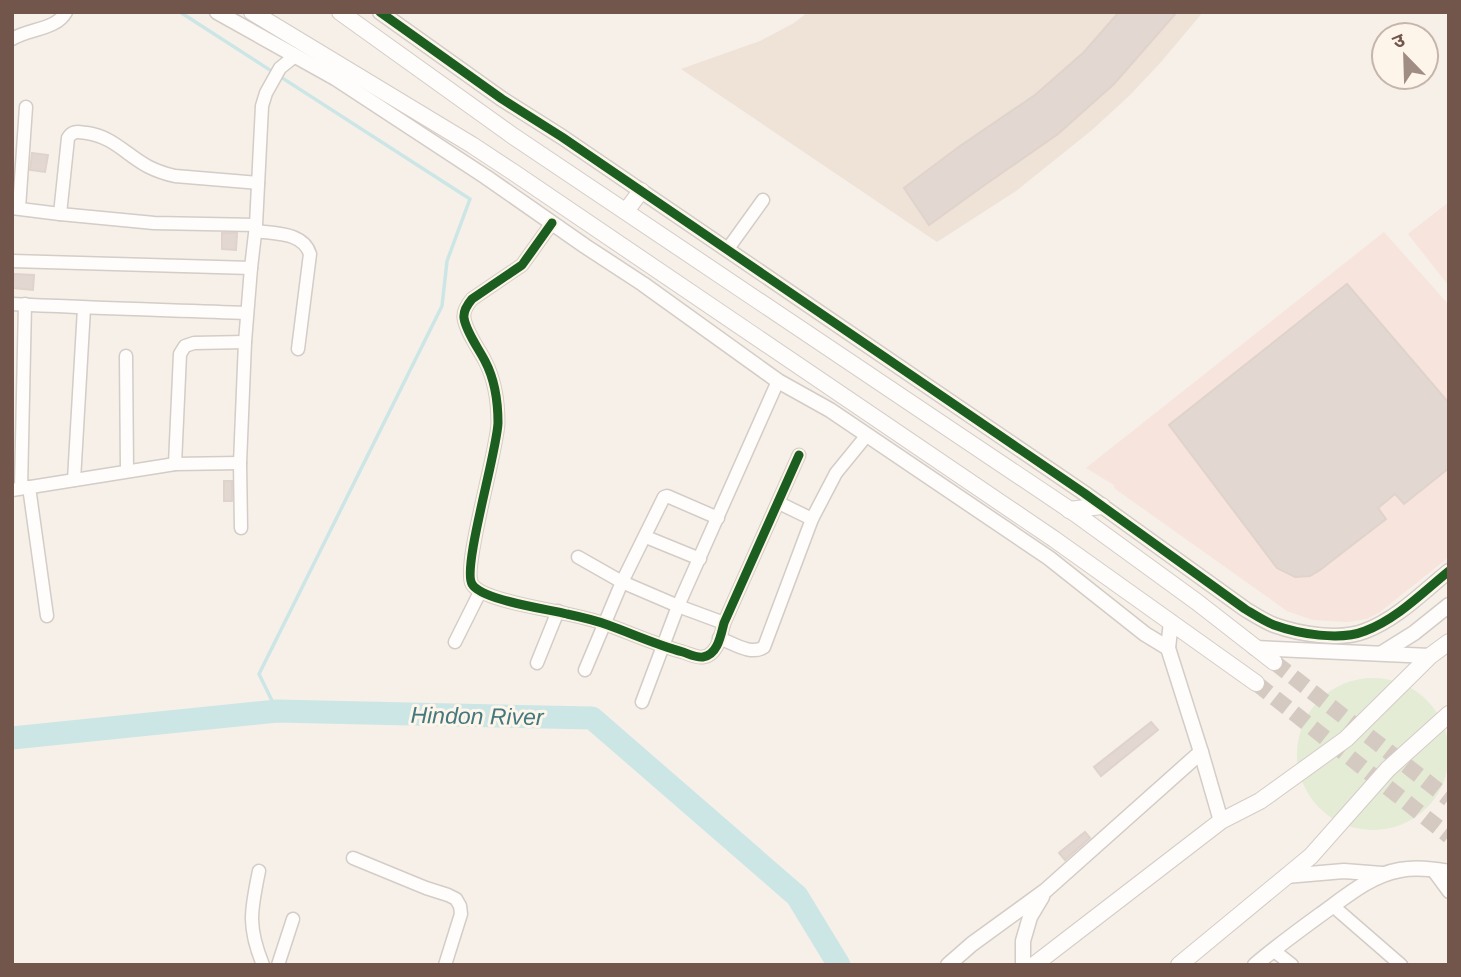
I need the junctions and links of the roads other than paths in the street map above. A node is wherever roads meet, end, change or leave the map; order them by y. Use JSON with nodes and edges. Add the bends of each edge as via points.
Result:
{"nodes":[{"id":1,"x":65,"y":12,"type":"edge"},
{"id":2,"x":217,"y":12,"type":"edge"},
{"id":3,"x":252,"y":12,"type":"edge"},
{"id":4,"x":340,"y":12,"type":"edge"},
{"id":5,"x":380,"y":12,"type":"edge"},
{"id":6,"x":12,"y":39,"type":"edge"},
{"id":7,"x":295,"y":56,"type":"junction"},
{"id":8,"x":26,"y":107,"type":"dead end"},
{"id":9,"x":258,"y":183,"type":"junction"},
{"id":10,"x":640,"y":191,"type":"junction"},
{"id":11,"x":763,"y":200,"type":"dead end"},
{"id":12,"x":16,"y":208,"type":"edge"},
{"id":13,"x":626,"y":211,"type":"junction"},
{"id":14,"x":60,"y":215,"type":"junction"},
{"id":15,"x":552,"y":223,"type":"junction"},
{"id":16,"x":256,"y":228,"type":"junction"},
{"id":17,"x":727,"y":250,"type":"junction"},
{"id":18,"x":12,"y":261,"type":"edge"},
{"id":19,"x":251,"y":268,"type":"junction"},
{"id":20,"x":19,"y":304,"type":"edge"},
{"id":21,"x":84,"y":308,"type":"junction"},
{"id":22,"x":247,"y":313,"type":"junction"},
{"id":23,"x":245,"y":342,"type":"junction"},
{"id":24,"x":298,"y":349,"type":"dead end"},
{"id":25,"x":126,"y":356,"type":"dead end"},
{"id":26,"x":778,"y":381,"type":"junction"},
{"id":27,"x":867,"y":435,"type":"junction"},
{"id":28,"x":799,"y":455,"type":"dead end"},
{"id":29,"x":240,"y":463,"type":"junction"},
{"id":30,"x":175,"y":464,"type":"junction"},
{"id":31,"x":127,"y":471,"type":"junction"},
{"id":32,"x":74,"y":480,"type":"junction"},
{"id":33,"x":21,"y":488,"type":"edge"},
{"id":34,"x":779,"y":503,"type":"junction"},
{"id":35,"x":1102,"y":506,"type":"junction"},
{"id":36,"x":1069,"y":510,"type":"junction"},
{"id":37,"x":718,"y":518,"type":"junction"},
{"id":38,"x":812,"y":519,"type":"junction"},
{"id":39,"x":241,"y":528,"type":"dead end"},
{"id":40,"x":646,"y":537,"type":"junction"},
{"id":41,"x":578,"y":557,"type":"dead end"},
{"id":42,"x":700,"y":559,"type":"junction"},
{"id":43,"x":1449,"y":571,"type":"edge"},
{"id":44,"x":622,"y":582,"type":"junction"},
{"id":45,"x":480,"y":592,"type":"junction"},
{"id":46,"x":1449,"y":605,"type":"edge"},
{"id":47,"x":678,"y":606,"type":"junction"},
{"id":48,"x":558,"y":611,"type":"junction"},
{"id":49,"x":47,"y":617,"type":"dead end"},
{"id":50,"x":1171,"y":622,"type":"junction"},
{"id":51,"x":724,"y":623,"type":"junction"},
{"id":52,"x":604,"y":624,"type":"junction"},
{"id":53,"x":1342,"y":636,"type":"junction"},
{"id":54,"x":719,"y":638,"type":"junction"},
{"id":55,"x":455,"y":642,"type":"dead end"},
{"id":56,"x":1449,"y":642,"type":"edge"},
{"id":57,"x":663,"y":646,"type":"junction"},
{"id":58,"x":1255,"y":648,"type":"junction"},
{"id":59,"x":1168,"y":649,"type":"junction"},
{"id":60,"x":1354,"y":652,"type":"junction"},
{"id":61,"x":1382,"y":653,"type":"junction"},
{"id":62,"x":1430,"y":656,"type":"junction"},
{"id":63,"x":537,"y":663,"type":"dead end"},
{"id":64,"x":1274,"y":663,"type":"tunnel mouth"},
{"id":65,"x":585,"y":670,"type":"dead end"},
{"id":66,"x":1255,"y":683,"type":"tunnel mouth"},
{"id":67,"x":642,"y":702,"type":"dead end"},
{"id":68,"x":1449,"y":714,"type":"edge"},
{"id":69,"x":1201,"y":752,"type":"junction"},
{"id":70,"x":1221,"y":821,"type":"junction"},
{"id":71,"x":354,"y":858,"type":"dead end"},
{"id":72,"x":1432,"y":869,"type":"junction"},
{"id":73,"x":259,"y":871,"type":"dead end"},
{"id":74,"x":1449,"y":873,"type":"edge"},
{"id":75,"x":1387,"y":875,"type":"junction"},
{"id":76,"x":1286,"y":876,"type":"junction"},
{"id":77,"x":1045,"y":891,"type":"junction"},
{"id":78,"x":1449,"y":892,"type":"edge"},
{"id":79,"x":1333,"y":906,"type":"junction"},
{"id":80,"x":293,"y":919,"type":"dead end"},
{"id":81,"x":1273,"y":950,"type":"junction"},
{"id":82,"x":263,"y":965,"type":"edge"},
{"id":83,"x":278,"y":965,"type":"edge"},
{"id":84,"x":445,"y":965,"type":"edge"},
{"id":85,"x":948,"y":965,"type":"edge"},
{"id":86,"x":1023,"y":965,"type":"edge"},
{"id":87,"x":1034,"y":965,"type":"edge"},
{"id":88,"x":1179,"y":965,"type":"edge"},
{"id":89,"x":1255,"y":965,"type":"edge"},
{"id":90,"x":1292,"y":965,"type":"edge"},
{"id":91,"x":1401,"y":965,"type":"edge"}],
"edges":[{"from":1,"to":6,"type":"street","via":[[51,26]]},
{"from":2,"to":7,"type":"street"},
{"from":3,"to":50,"type":"main road","via":[[472,145]]},
{"from":4,"to":13,"type":"main road"},
{"from":5,"to":10,"type":"street"},
{"from":7,"to":9,"type":"street","via":[[280,68],[266,93]]},
{"from":7,"to":15,"type":"street"},
{"from":8,"to":12,"type":"street"},
{"from":9,"to":14,"type":"street","via":[[162,173],[105,137],[76,131],[68,138]]},
{"from":9,"to":16,"type":"street"},
{"from":10,"to":13,"type":"main road"},
{"from":10,"to":17,"type":"street"},
{"from":11,"to":17,"type":"street"},
{"from":12,"to":14,"type":"street"},
{"from":13,"to":36,"type":"main road"},
{"from":14,"to":16,"type":"street"},
{"from":15,"to":26,"type":"street"},
{"from":15,"to":45,"type":"street","via":[[522,265],[472,299],[465,311],[497,397],[496,443],[470,573],[471,584]]},
{"from":16,"to":19,"type":"street"},
{"from":16,"to":24,"type":"street","via":[[301,240],[310,254]]},
{"from":17,"to":35,"type":"street"},
{"from":18,"to":19,"type":"street"},
{"from":19,"to":22,"type":"street"},
{"from":20,"to":21,"type":"street"},
{"from":20,"to":33,"type":"street"},
{"from":21,"to":22,"type":"street"},
{"from":21,"to":32,"type":"street"},
{"from":22,"to":23,"type":"street"},
{"from":23,"to":29,"type":"street"},
{"from":23,"to":30,"type":"street","via":[[194,343],[180,354]]},
{"from":25,"to":31,"type":"street"},
{"from":26,"to":27,"type":"street"},
{"from":26,"to":37,"type":"street"},
{"from":27,"to":38,"type":"street","via":[[836,473]]},
{"from":27,"to":59,"type":"street","via":[[1049,558]]},
{"from":28,"to":34,"type":"street"},
{"from":29,"to":30,"type":"street"},
{"from":29,"to":39,"type":"street"},
{"from":30,"to":31,"type":"street"},
{"from":31,"to":32,"type":"street"},
{"from":32,"to":33,"type":"street"},
{"from":33,"to":49,"type":"street"},
{"from":34,"to":38,"type":"street"},
{"from":34,"to":51,"type":"street"},
{"from":35,"to":36,"type":"main road"},
{"from":35,"to":53,"type":"street","via":[[1271,624]]},
{"from":36,"to":58,"type":"main road"},
{"from":37,"to":40,"type":"street","via":[[666,496]]},
{"from":37,"to":42,"type":"street"},
{"from":38,"to":54,"type":"street","via":[[764,648],[752,651]]},
{"from":40,"to":42,"type":"street"},
{"from":40,"to":44,"type":"street"},
{"from":41,"to":44,"type":"street"},
{"from":42,"to":47,"type":"street"},
{"from":43,"to":53,"type":"street","via":[[1379,625]]},
{"from":44,"to":47,"type":"street"},
{"from":44,"to":52,"type":"street"},
{"from":45,"to":48,"type":"street"},
{"from":45,"to":55,"type":"street"},
{"from":46,"to":61,"type":"street"},
{"from":47,"to":51,"type":"street"},
{"from":47,"to":57,"type":"street"},
{"from":48,"to":52,"type":"street"},
{"from":48,"to":63,"type":"street"},
{"from":50,"to":59,"type":"street"},
{"from":50,"to":66,"type":"main road"},
{"from":51,"to":54,"type":"street"},
{"from":52,"to":57,"type":"street"},
{"from":52,"to":65,"type":"street"},
{"from":53,"to":60,"type":"street"},
{"from":54,"to":57,"type":"street","via":[[716,649],[701,657]]},
{"from":56,"to":62,"type":"main road"},
{"from":57,"to":67,"type":"street"},
{"from":58,"to":60,"type":"street"},
{"from":58,"to":64,"type":"main road"},
{"from":59,"to":69,"type":"street"},
{"from":60,"to":61,"type":"street"},
{"from":61,"to":62,"type":"street"},
{"from":62,"to":70,"type":"main road","via":[[1346,739],[1260,801]]},
{"from":68,"to":76,"type":"main road","via":[[1388,769],[1311,856]]},
{"from":69,"to":70,"type":"street"},
{"from":69,"to":77,"type":"street"},
{"from":70,"to":87,"type":"main road"},
{"from":71,"to":84,"type":"street","via":[[456,899],[461,914]]},
{"from":72,"to":74,"type":"street"},
{"from":72,"to":75,"type":"street"},
{"from":72,"to":78,"type":"street"},
{"from":73,"to":82,"type":"street","via":[[251,918]]},
{"from":75,"to":76,"type":"street"},
{"from":75,"to":79,"type":"street","via":[[1373,879]]},
{"from":76,"to":88,"type":"main road"},
{"from":77,"to":85,"type":"street"},
{"from":77,"to":86,"type":"street","via":[[1030,917]]},
{"from":79,"to":81,"type":"street"},
{"from":79,"to":91,"type":"street"},
{"from":80,"to":83,"type":"street"},
{"from":81,"to":89,"type":"street"},
{"from":81,"to":90,"type":"street"}]}
